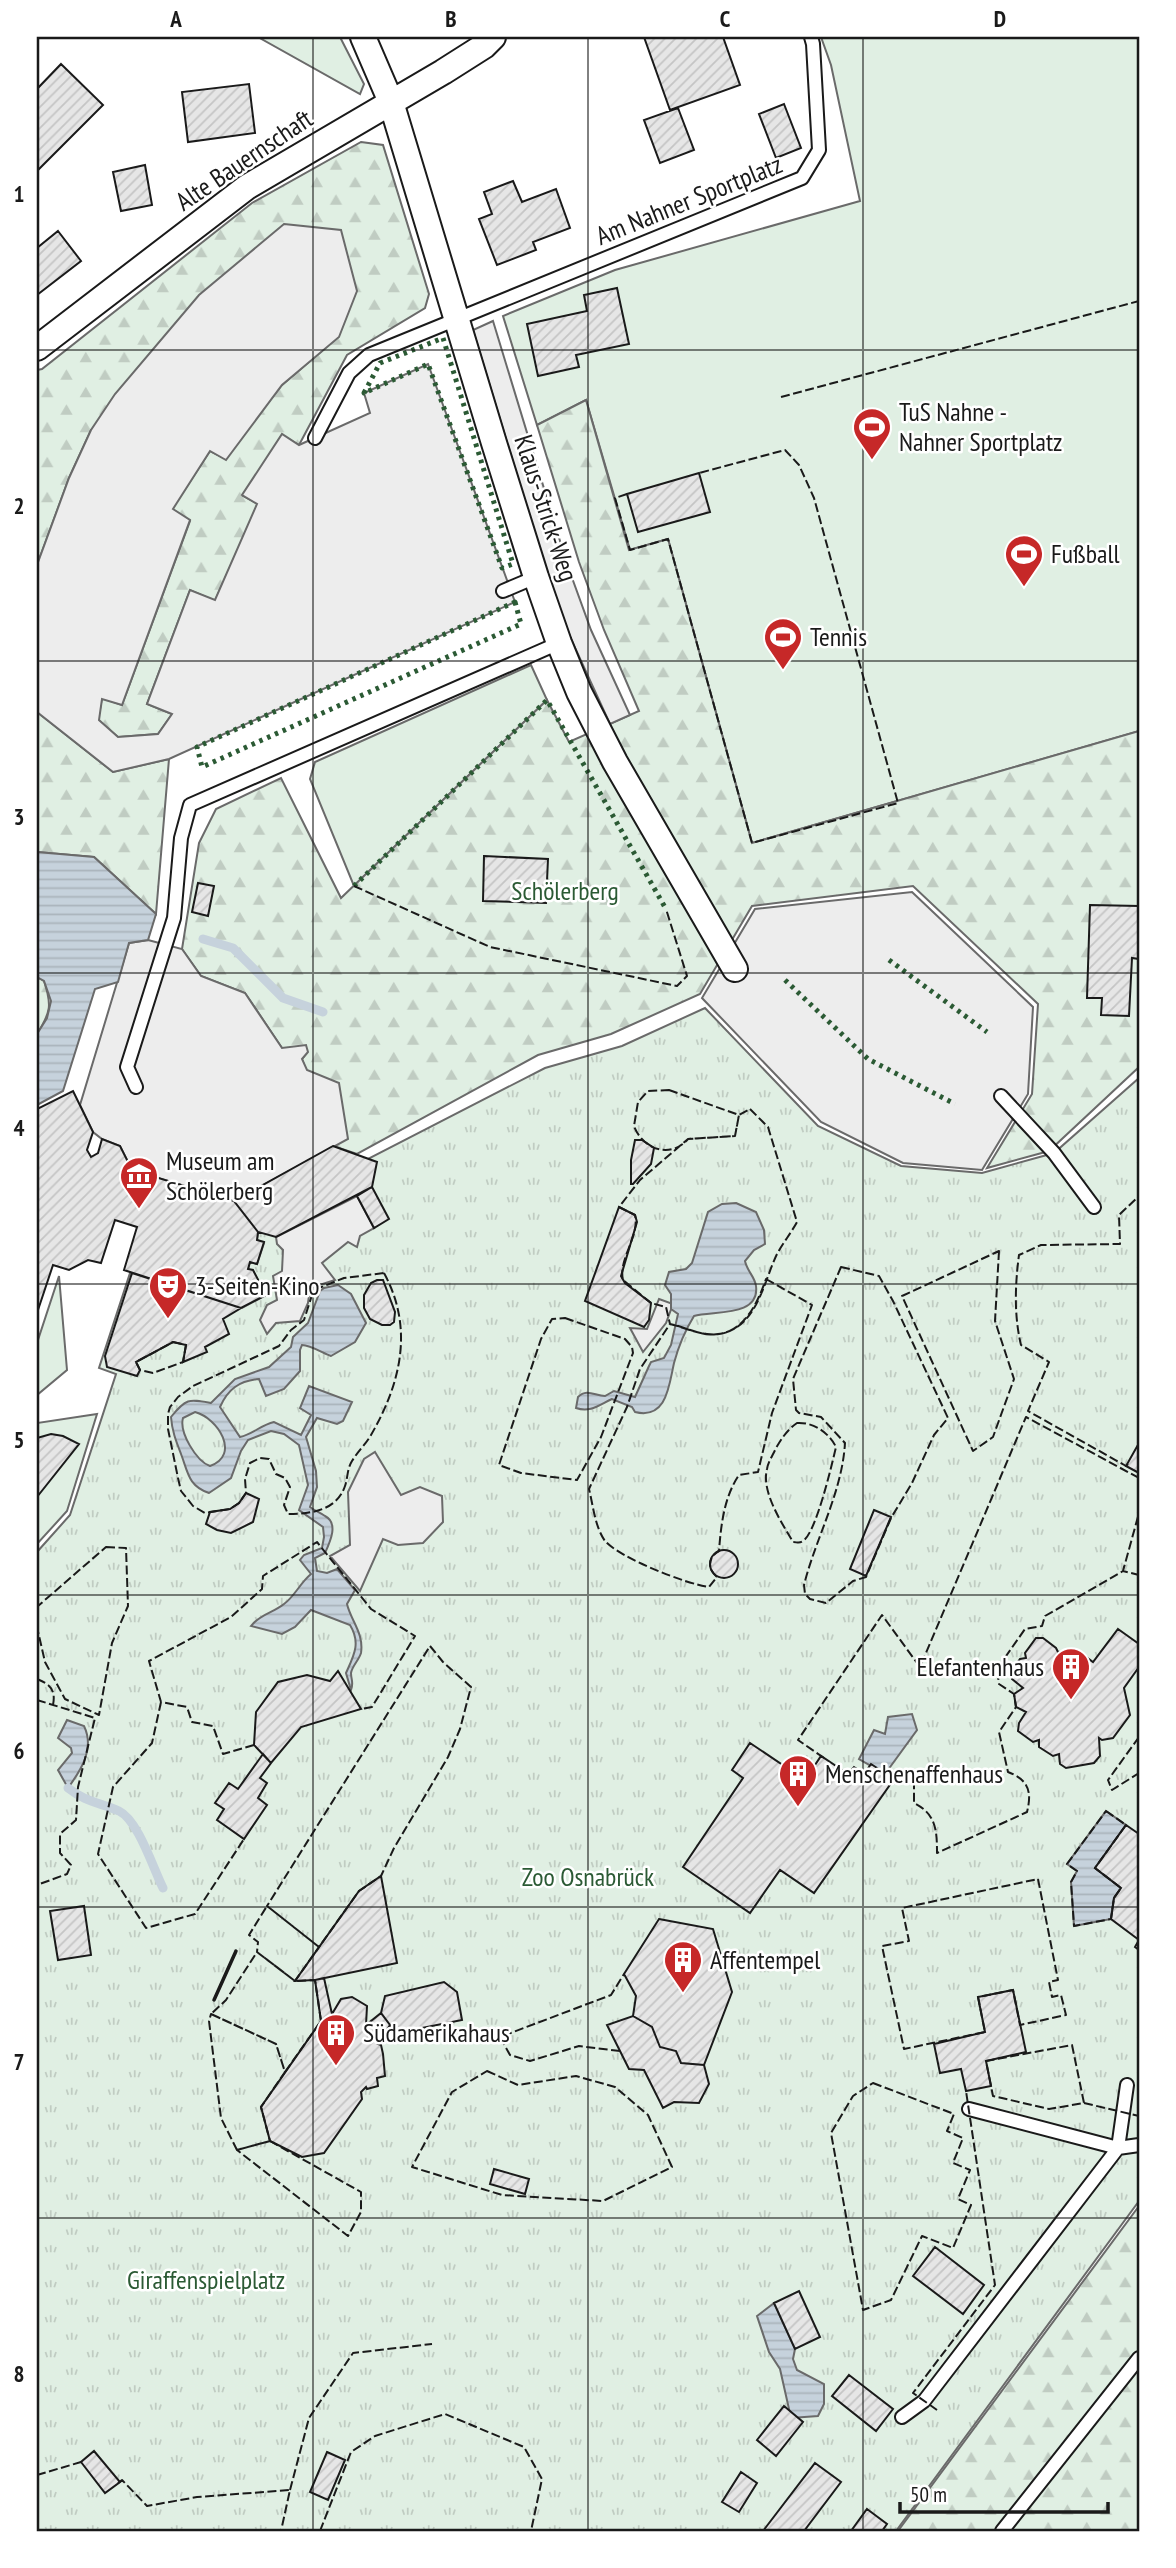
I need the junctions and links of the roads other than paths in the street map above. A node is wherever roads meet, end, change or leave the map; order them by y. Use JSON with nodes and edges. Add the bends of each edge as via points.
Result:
{"nodes":[{"id":1,"x":363,"y":37,"type":"edge"},
{"id":2,"x":493,"y":37,"type":"edge"},
{"id":3,"x":811,"y":37,"type":"edge"},
{"id":4,"x":391,"y":102,"type":"junction"},
{"id":5,"x":457,"y":320,"type":"junction"},
{"id":6,"x":37,"y":348,"type":"edge"},
{"id":7,"x":315,"y":438,"type":"dead end"},
{"id":8,"x":536,"y":577,"type":"junction"},
{"id":9,"x":503,"y":591,"type":"dead end"},
{"id":10,"x":559,"y":643,"type":"junction"},
{"id":11,"x":735,"y":969,"type":"dead end"},
{"id":12,"x":136,"y":1087,"type":"dead end"},
{"id":13,"x":1001,"y":1096,"type":"dead end"},
{"id":14,"x":1094,"y":1207,"type":"dead end"},
{"id":15,"x":1127,"y":2085,"type":"dead end"},
{"id":16,"x":969,"y":2109,"type":"dead end"},
{"id":17,"x":1139,"y":2145,"type":"edge"},
{"id":18,"x":1118,"y":2148,"type":"junction"},
{"id":19,"x":1139,"y":2358,"type":"edge"},
{"id":20,"x":902,"y":2417,"type":"dead end"},
{"id":21,"x":1002,"y":2531,"type":"edge"}],
"edges":[{"from":1,"to":4,"type":"street","name":"Klaus-Strick-Weg"},
{"from":2,"to":4,"type":"street","name":"Alte Bauernschaft"},
{"from":3,"to":5,"type":"lane","name":"Am Nahner Sportplatz","via":[[819,150],[802,178]]},
{"from":4,"to":5,"type":"street","name":"Klaus-Strick-Weg"},
{"from":4,"to":6,"type":"street","name":"Alte Bauernschaft","via":[[247,187]]},
{"from":5,"to":7,"type":"lane","name":"Am Nahner Sportplatz","via":[[369,355],[349,373]]},
{"from":5,"to":8,"type":"street","name":"Klaus-Strick-Weg"},
{"from":8,"to":9,"type":"lane"},
{"from":8,"to":10,"type":"street","name":"Klaus-Strick-Weg"},
{"from":10,"to":11,"type":"street","name":"Klaus-Strick-Weg","via":[[615,762]]},
{"from":10,"to":12,"type":"lane","via":[[190,805],[181,838],[174,918],[127,1066]]},
{"from":13,"to":14,"type":"lane","via":[[1054,1153]]},
{"from":15,"to":18,"type":"lane"},
{"from":16,"to":18,"type":"lane"},
{"from":17,"to":18,"type":"lane"},
{"from":18,"to":20,"type":"lane","via":[[924,2401]]},
{"from":19,"to":21,"type":"lane"}]}
